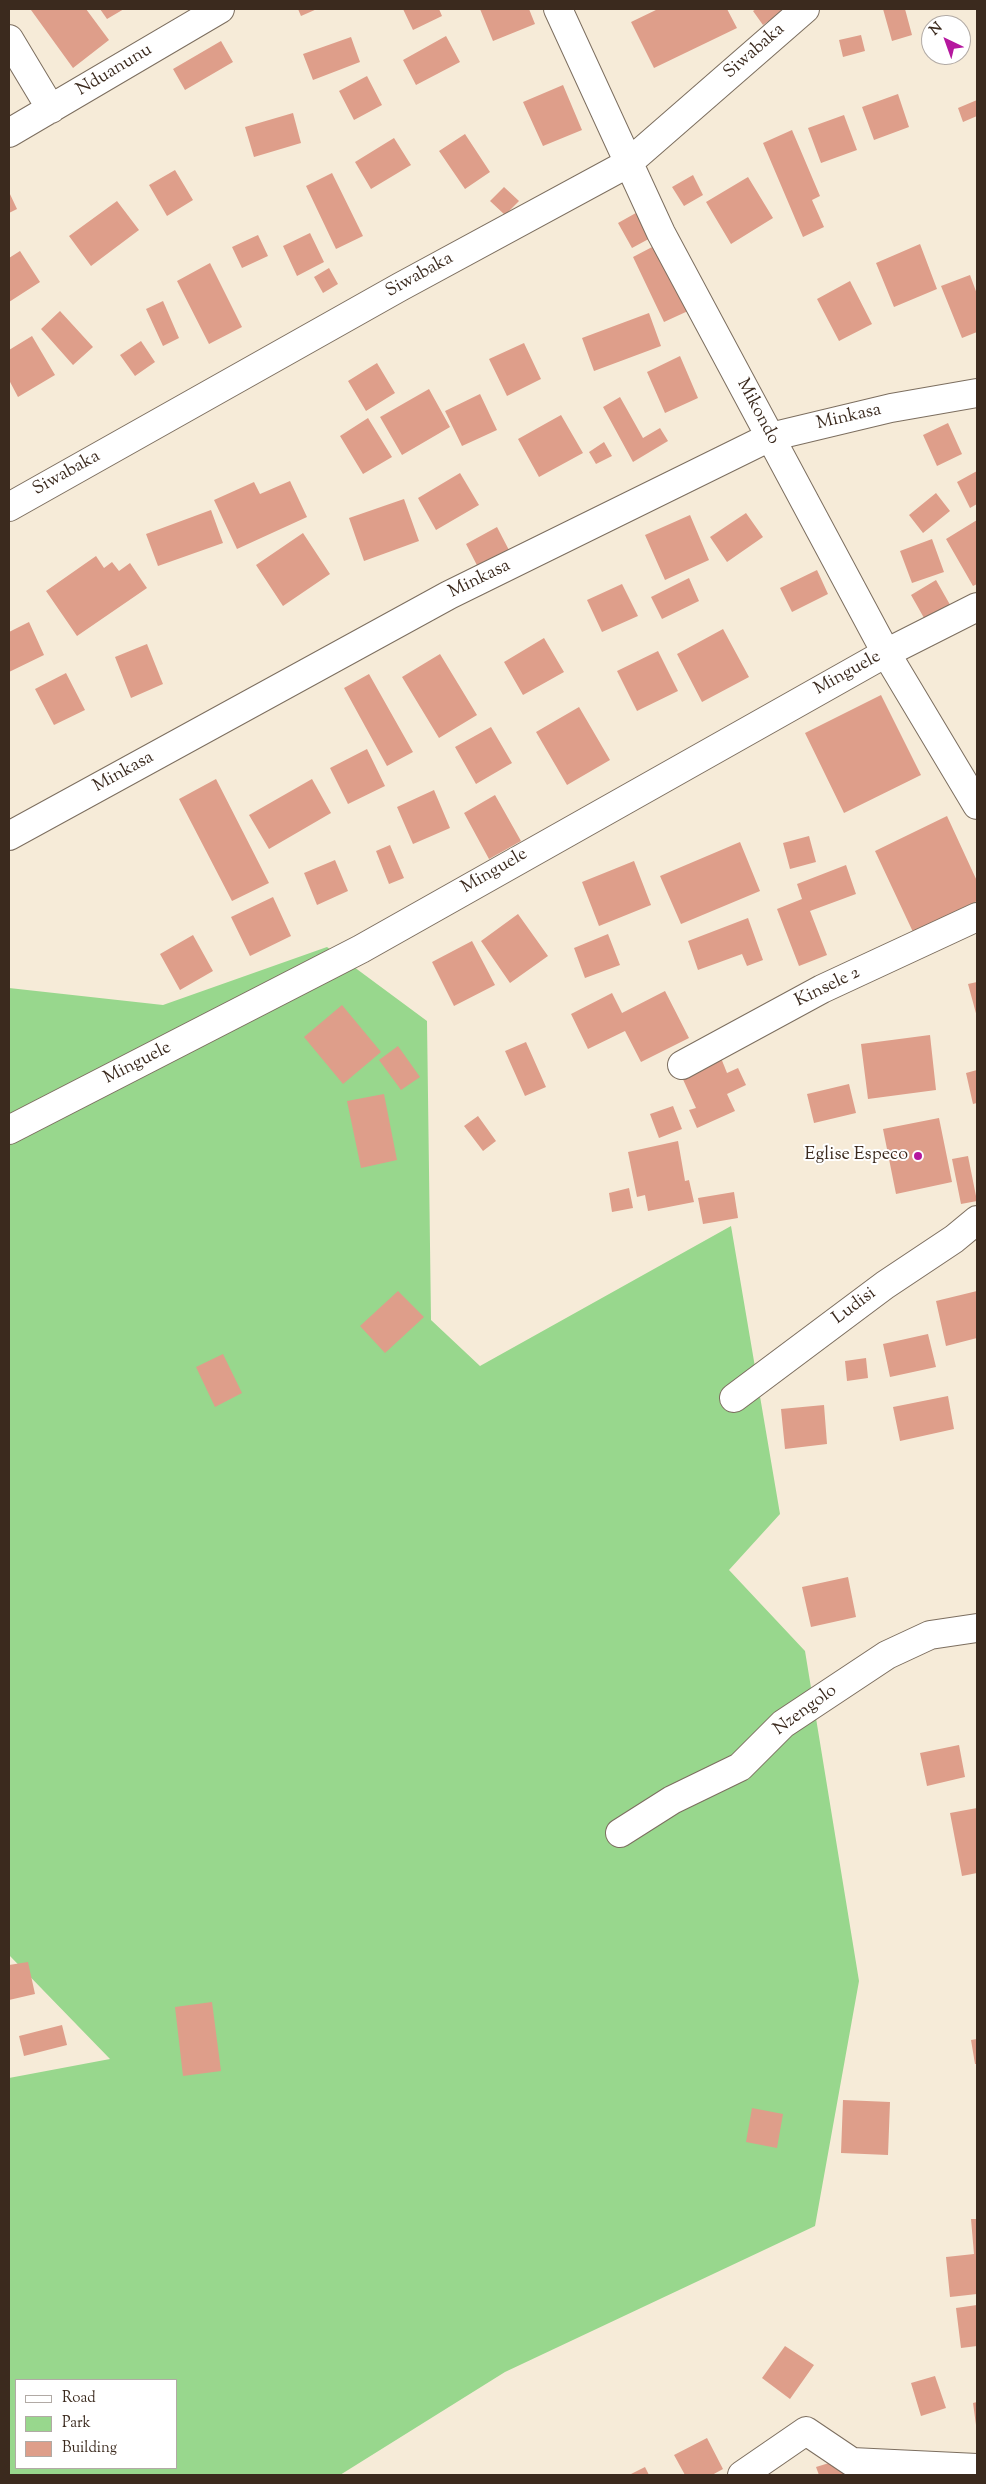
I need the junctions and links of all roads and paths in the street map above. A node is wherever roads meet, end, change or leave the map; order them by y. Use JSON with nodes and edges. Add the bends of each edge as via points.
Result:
{"nodes":[{"id":1,"x":220,"y":9,"type":"edge"},
{"id":2,"x":558,"y":9,"type":"edge"},
{"id":3,"x":805,"y":9,"type":"edge"},
{"id":4,"x":9,"y":39,"type":"edge"},
{"id":5,"x":51,"y":109,"type":"junction"},
{"id":6,"x":9,"y":133,"type":"edge"},
{"id":7,"x":627,"y":164,"type":"junction"},
{"id":8,"x":977,"y":393,"type":"edge"},
{"id":9,"x":770,"y":437,"type":"junction"},
{"id":10,"x":9,"y":507,"type":"edge"},
{"id":11,"x":977,"y":608,"type":"edge"},
{"id":12,"x":886,"y":652,"type":"junction"},
{"id":13,"x":977,"y":805,"type":"edge"},
{"id":14,"x":9,"y":836,"type":"edge"},
{"id":15,"x":977,"y":917,"type":"edge"},
{"id":16,"x":682,"y":1065,"type":"dead end"},
{"id":17,"x":9,"y":1130,"type":"edge"},
{"id":18,"x":977,"y":1220,"type":"edge"},
{"id":19,"x":734,"y":1398,"type":"dead end"},
{"id":20,"x":977,"y":1628,"type":"edge"},
{"id":21,"x":620,"y":1833,"type":"dead end"},
{"id":22,"x":839,"y":2427,"type":"dead end"},
{"id":23,"x":855,"y":2468,"type":"edge"},
{"id":24,"x":977,"y":2468,"type":"edge"},
{"id":25,"x":742,"y":2475,"type":"edge"}],
"edges":[{"from":1,"to":5,"type":"street","name":"Nduanunu"},
{"from":2,"to":7,"type":"street","name":"Mikondo"},
{"from":3,"to":7,"type":"street","name":"Siwabaka"},
{"from":4,"to":5,"type":"street"},
{"from":5,"to":6,"type":"street","name":"Nduanunu"},
{"from":7,"to":9,"type":"street","name":"Mikondo"},
{"from":7,"to":10,"type":"street","name":"Siwabaka","via":[[400,287]]},
{"from":8,"to":9,"type":"street","name":"Minkasa","via":[[891,408]]},
{"from":9,"to":12,"type":"street","name":"Mikondo"},
{"from":9,"to":14,"type":"street","name":"Minkasa","via":[[449,595]]},
{"from":11,"to":12,"type":"street","name":"Minguele"},
{"from":12,"to":13,"type":"street","name":"Mikondo"},
{"from":12,"to":17,"type":"street","name":"Minguele","via":[[361,949]]},
{"from":15,"to":16,"type":"street","name":"Kinsele 2","via":[[822,989]]},
{"from":18,"to":19,"type":"street","name":"Ludisi"},
{"from":20,"to":21,"type":"street","name":"Nzengolo","via":[[930,1635],[887,1655],[784,1724],[740,1767],[672,1800]]},
{"from":22,"to":23,"type":"street"},
{"from":23,"to":24,"type":"street"},
{"from":23,"to":25,"type":"street","via":[[806,2431]]}]}
